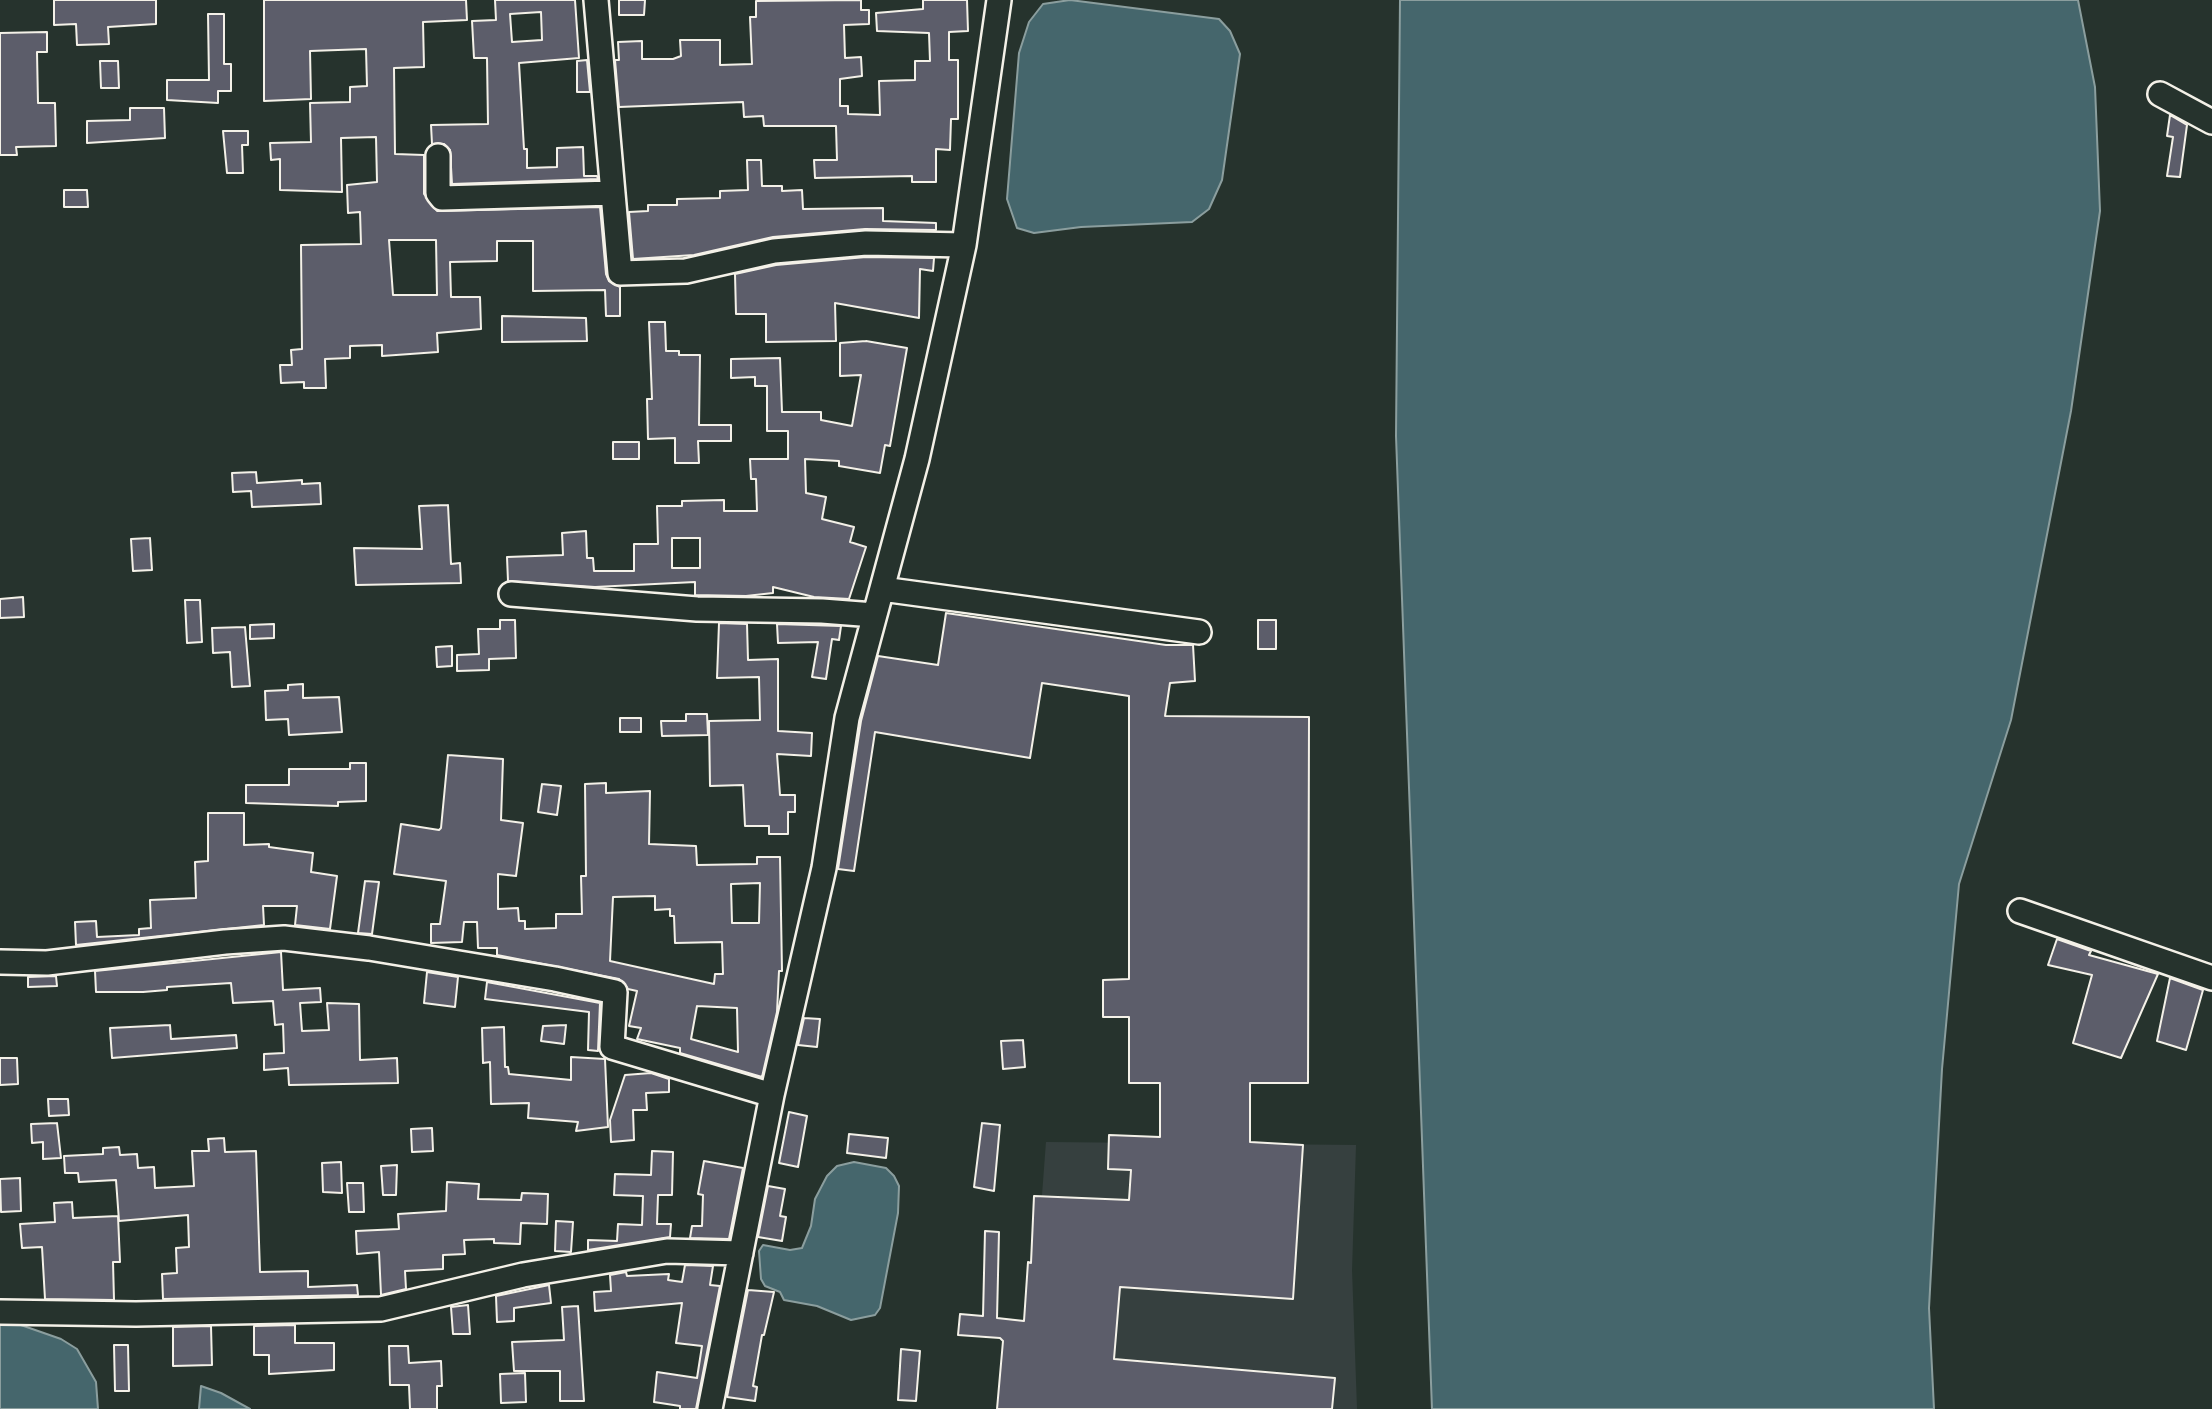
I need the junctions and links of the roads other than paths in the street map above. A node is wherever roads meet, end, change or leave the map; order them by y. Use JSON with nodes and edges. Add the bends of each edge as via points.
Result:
{"nodes":[{"id":1,"x":596,"y":0,"type":"edge"},
{"id":2,"x":999,"y":0,"type":"edge"},
{"id":3,"x":2160,"y":94,"type":"dead end"},
{"id":4,"x":2212,"y":122,"type":"edge"},
{"id":5,"x":438,"y":156,"type":"dead end"},
{"id":6,"x":613,"y":193,"type":"junction"},
{"id":7,"x":964,"y":244,"type":"junction"},
{"id":8,"x":882,"y":589,"type":"junction"},
{"id":9,"x":510,"y":594,"type":"dead end"},
{"id":10,"x":874,"y":615,"type":"junction"},
{"id":11,"x":1199,"y":632,"type":"dead end"},
{"id":12,"x":2020,"y":911,"type":"dead end"},
{"id":13,"x":0,"y":962,"type":"edge"},
{"id":14,"x":2212,"y":978,"type":"edge"},
{"id":15,"x":772,"y":1095,"type":"junction"},
{"id":16,"x":741,"y":1253,"type":"junction"},
{"id":17,"x":0,"y":1312,"type":"edge"},
{"id":18,"x":710,"y":1409,"type":"edge"}],
"edges":[{"from":1,"to":6,"type":"street"},
{"from":2,"to":7,"type":"street"},
{"from":3,"to":4,"type":"street"},
{"from":5,"to":6,"type":"street","via":[[438,194],[442,198]]},
{"from":6,"to":7,"type":"street","via":[[617,270],[624,275],[710,268],[774,251],[866,243]]},
{"from":7,"to":8,"type":"street","via":[[917,459]]},
{"from":8,"to":10,"type":"street"},
{"from":8,"to":11,"type":"street"},
{"from":9,"to":10,"type":"street","via":[[697,609]]},
{"from":10,"to":15,"type":"street","via":[[847,718],[824,868]]},
{"from":12,"to":14,"type":"street"},
{"from":13,"to":15,"type":"street","via":[[72,960],[284,938],[555,979],[615,992],[612,1047]]},
{"from":15,"to":16,"type":"street"},
{"from":16,"to":17,"type":"street","via":[[667,1251],[523,1275],[381,1309]]},
{"from":16,"to":18,"type":"street"}]}
